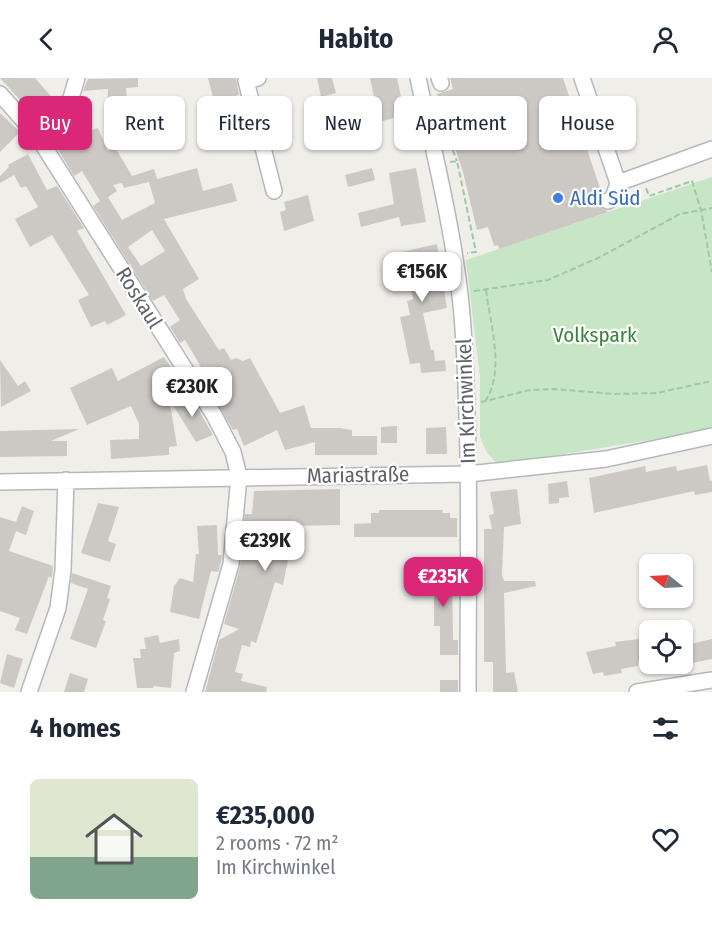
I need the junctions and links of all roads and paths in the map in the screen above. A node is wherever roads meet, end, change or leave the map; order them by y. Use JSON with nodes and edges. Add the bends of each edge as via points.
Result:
{"nodes":[{"id":1,"x":77,"y":78,"type":"edge"},
{"id":2,"x":258,"y":78,"type":"edge"},
{"id":3,"x":418,"y":78,"type":"edge"},
{"id":4,"x":582,"y":78,"type":"edge"},
{"id":5,"x":0,"y":94,"type":"edge"},
{"id":6,"x":72,"y":96,"type":"edge"},
{"id":7,"x":18,"y":114,"type":"edge"},
{"id":8,"x":712,"y":148,"type":"edge"},
{"id":9,"x":46,"y":150,"type":"edge"},
{"id":10,"x":437,"y":166,"type":"junction"},
{"id":11,"x":641,"y":174,"type":"junction"},
{"id":12,"x":618,"y":183,"type":"junction"},
{"id":13,"x":274,"y":191,"type":"dead end"},
{"id":14,"x":608,"y":201,"type":"dead end"},
{"id":15,"x":712,"y":208,"type":"edge"},
{"id":16,"x":701,"y":210,"type":"junction"},
{"id":17,"x":453,"y":256,"type":"junction"},
{"id":18,"x":712,"y":272,"type":"edge"},
{"id":19,"x":486,"y":290,"type":"junction"},
{"id":20,"x":459,"y":293,"type":"junction"},
{"id":21,"x":712,"y":381,"type":"edge"},
{"id":22,"x":486,"y":400,"type":"junction"},
{"id":23,"x":466,"y":405,"type":"junction"},
{"id":24,"x":712,"y":436,"type":"edge"},
{"id":25,"x":468,"y":474,"type":"junction"},
{"id":26,"x":239,"y":476,"type":"junction"},
{"id":27,"x":66,"y":480,"type":"junction"},
{"id":28,"x":0,"y":482,"type":"edge"},
{"id":29,"x":712,"y":680,"type":"edge"},
{"id":30,"x":29,"y":692,"type":"edge"},
{"id":31,"x":194,"y":692,"type":"edge"},
{"id":32,"x":468,"y":692,"type":"edge"},
{"id":33,"x":637,"y":692,"type":"edge"}],
"edges":[{"from":1,"to":6,"type":"street"},
{"from":2,"to":13,"type":"street","via":[[246,81]]},
{"from":3,"to":10,"type":"street","name":"Im Kirchwinkel"},
{"from":4,"to":12,"type":"street"},
{"from":5,"to":7,"type":"street","name":"Roskaul"},
{"from":8,"to":11,"type":"street"},
{"from":9,"to":26,"type":"street","name":"Roskaul","via":[[213,415],[233,452]]},
{"from":10,"to":17,"type":"street","name":"Im Kirchwinkel"},
{"from":10,"to":17,"type":"path","via":[[456,161],[476,252]]},
{"from":11,"to":12,"type":"street"},
{"from":11,"to":16,"type":"path","via":[[649,196],[692,181]]},
{"from":12,"to":14,"type":"street"},
{"from":15,"to":16,"type":"path"},
{"from":16,"to":18,"type":"path"},
{"from":16,"to":19,"type":"path","via":[[680,214],[548,280]]},
{"from":17,"to":20,"type":"street","name":"Im Kirchwinkel"},
{"from":19,"to":20,"type":"path"},
{"from":19,"to":22,"type":"path","via":[[495,359],[492,390]]},
{"from":20,"to":23,"type":"street","name":"Im Kirchwinkel"},
{"from":21,"to":22,"type":"path","via":[[657,393],[539,389]]},
{"from":22,"to":23,"type":"path"},
{"from":23,"to":25,"type":"street","name":"Im Kirchwinkel"},
{"from":24,"to":25,"type":"street","name":"Mariastraße","via":[[606,459]]},
{"from":25,"to":26,"type":"street","name":"Mariastraße"},
{"from":25,"to":32,"type":"street","name":"Im Kirchwinkel"},
{"from":26,"to":27,"type":"street","name":"Mariastraße"},
{"from":26,"to":31,"type":"street","name":"Roskaul","via":[[231,564]]},
{"from":27,"to":28,"type":"street","name":"Mariastraße"},
{"from":27,"to":30,"type":"street","via":[[58,608]]},
{"from":29,"to":33,"type":"street"}]}
